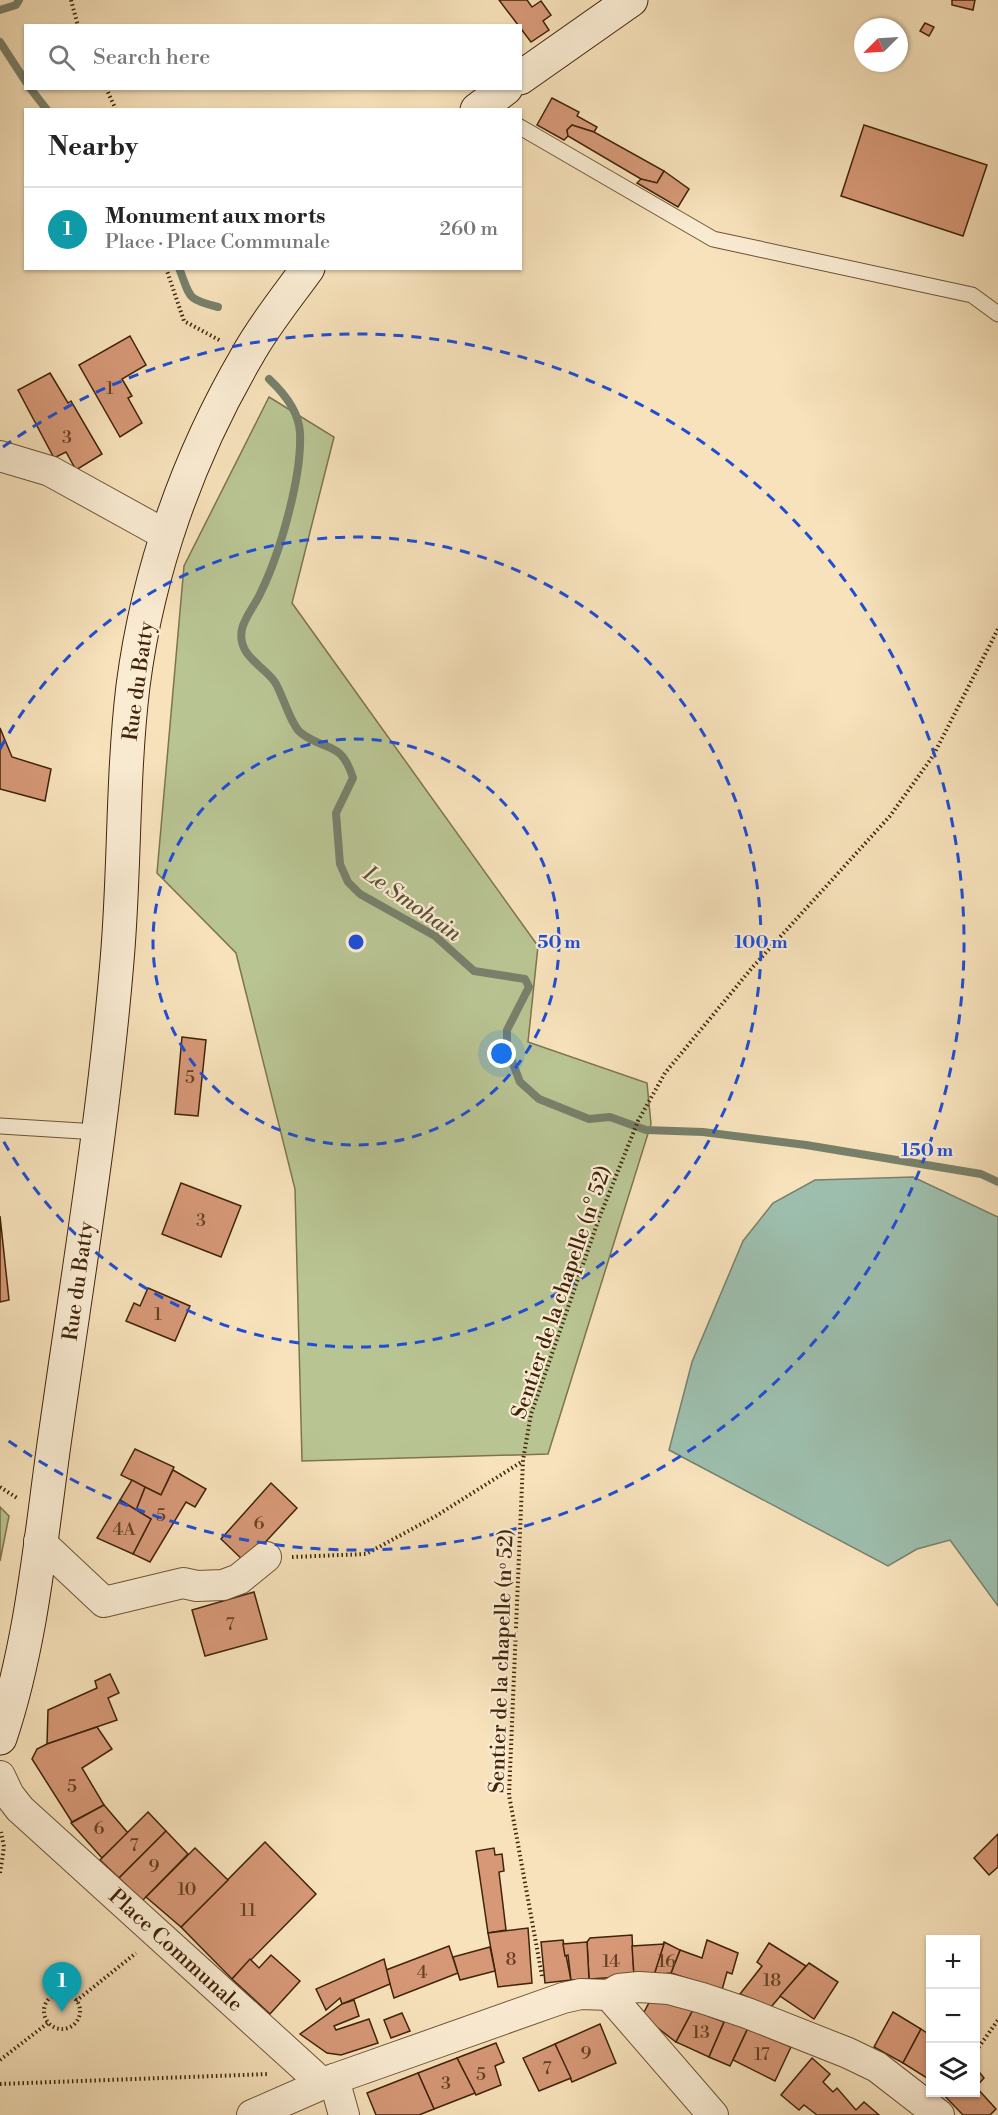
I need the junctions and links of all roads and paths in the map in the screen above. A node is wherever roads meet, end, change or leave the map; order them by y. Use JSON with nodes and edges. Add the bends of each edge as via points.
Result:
{"nodes":[{"id":1,"x":71,"y":0,"type":"edge"},
{"id":2,"x":631,"y":0,"type":"edge"},
{"id":3,"x":77,"y":24,"type":"edge"},
{"id":4,"x":522,"y":77,"type":"edge"},
{"id":5,"x":107,"y":90,"type":"edge"},
{"id":6,"x":115,"y":108,"type":"edge"},
{"id":7,"x":522,"y":129,"type":"edge"},
{"id":8,"x":167,"y":270,"type":"edge"},
{"id":9,"x":307,"y":270,"type":"edge"},
{"id":10,"x":998,"y":314,"type":"edge"},
{"id":11,"x":247,"y":355,"type":"junction"},
{"id":12,"x":0,"y":456,"type":"edge"},
{"id":13,"x":166,"y":535,"type":"junction"},
{"id":14,"x":998,"y":629,"type":"edge"},
{"id":15,"x":0,"y":1126,"type":"edge"},
{"id":16,"x":99,"y":1132,"type":"junction"},
{"id":17,"x":523,"y":1460,"type":"junction"},
{"id":18,"x":39,"y":1541,"type":"junction"},
{"id":19,"x":266,"y":1557,"type":"joint"},
{"id":20,"x":0,"y":1738,"type":"edge"},
{"id":21,"x":0,"y":1776,"type":"edge"},
{"id":22,"x":14,"y":1818,"type":"edge"},
{"id":23,"x":0,"y":1827,"type":"edge"},
{"id":24,"x":0,"y":1873,"type":"edge"},
{"id":25,"x":158,"y":1935,"type":"junction"},
{"id":26,"x":609,"y":1995,"type":"junction"},
{"id":27,"x":76,"y":2001,"type":"junction"},
{"id":28,"x":546,"y":2004,"type":"junction"},
{"id":29,"x":998,"y":2020,"type":"edge"},
{"id":30,"x":48,"y":2022,"type":"junction"},
{"id":31,"x":980,"y":2044,"type":"edge"},
{"id":32,"x":0,"y":2061,"type":"edge"},
{"id":33,"x":322,"y":2079,"type":"junction"},
{"id":34,"x":0,"y":2084,"type":"edge"},
{"id":35,"x":252,"y":2115,"type":"edge"},
{"id":36,"x":344,"y":2115,"type":"edge"},
{"id":37,"x":713,"y":2115,"type":"edge"},
{"id":38,"x":939,"y":2115,"type":"edge"}],
"edges":[{"from":1,"to":3,"type":"path"},
{"from":2,"to":4,"type":"main road"},
{"from":5,"to":6,"type":"path"},
{"from":7,"to":10,"type":"lane","via":[[714,238],[972,295]]},
{"from":8,"to":11,"type":"path","via":[[184,321]]},
{"from":9,"to":11,"type":"main road","name":"Rue du Batty"},
{"from":11,"to":13,"type":"main road","name":"Rue du Batty","via":[[204,436]]},
{"from":12,"to":13,"type":"street","via":[[50,471]]},
{"from":13,"to":16,"type":"main road","name":"Rue du Batty","via":[[133,688],[118,945]]},
{"from":14,"to":17,"type":"path","name":"Sentier de la chapelle (n° 52)","via":[[933,756],[890,816],[751,969],[665,1073],[638,1121],[598,1221],[531,1414]]},
{"from":15,"to":16,"type":"lane"},
{"from":16,"to":18,"type":"main road","name":"Rue du Batty"},
{"from":17,"to":19,"type":"path","via":[[436,1516],[366,1554]]},
{"from":17,"to":28,"type":"path","name":"Sentier de la chapelle (nᵒ 52)","via":[[509,1795]]},
{"from":18,"to":19,"type":"street","via":[[104,1602],[183,1583],[223,1585],[239,1579]]},
{"from":18,"to":20,"type":"main road","name":"Rue du Batty","via":[[19,1667]]},
{"from":21,"to":22,"type":"street","name":"Place Communale"},
{"from":22,"to":25,"type":"street","name":"Place Communale"},
{"from":23,"to":24,"type":"path","via":[[4,1847]]},
{"from":25,"to":27,"type":"path"},
{"from":25,"to":33,"type":"street","name":"Place Communale"},
{"from":26,"to":28,"type":"street","via":[[581,1994]]},
{"from":26,"to":37,"type":"street"},
{"from":26,"to":38,"type":"street","via":[[619,1989],[669,1989],[747,2013],[877,2067]]},
{"from":27,"to":30,"type":"path","via":[[62,1994],[51,1998],[44,2012]]},
{"from":27,"to":30,"type":"path","via":[[80,2012],[75,2023],[58,2029]]},
{"from":28,"to":33,"type":"street"},
{"from":29,"to":31,"type":"path"},
{"from":30,"to":32,"type":"path"},
{"from":33,"to":34,"type":"path"},
{"from":33,"to":35,"type":"street"},
{"from":33,"to":36,"type":"street"}]}
